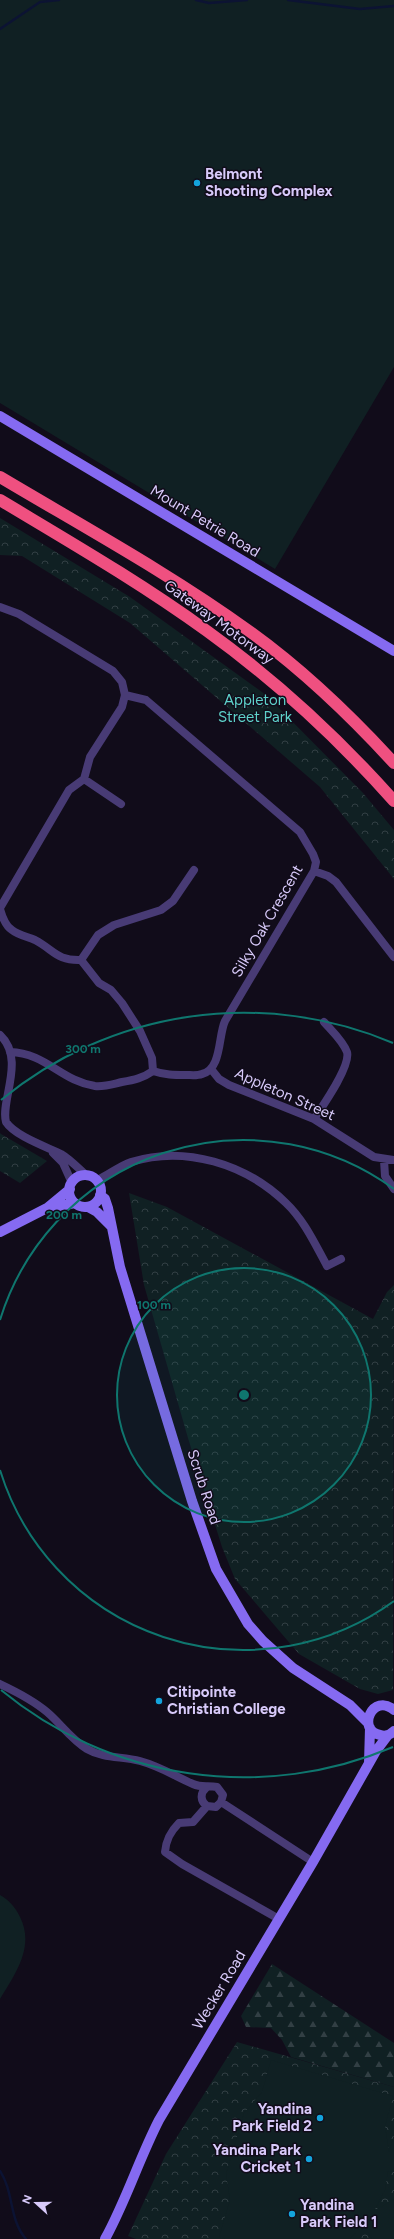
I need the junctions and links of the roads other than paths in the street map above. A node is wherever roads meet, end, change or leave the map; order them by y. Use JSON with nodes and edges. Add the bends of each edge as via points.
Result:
{"nodes":[{"id":1,"x":0,"y":416,"type":"edge"},
{"id":2,"x":0,"y":477,"type":"edge"},
{"id":3,"x":0,"y":500,"type":"edge"},
{"id":4,"x":0,"y":607,"type":"edge"},
{"id":5,"x":394,"y":651,"type":"edge"},
{"id":6,"x":125,"y":695,"type":"junction"},
{"id":7,"x":394,"y":763,"type":"edge"},
{"id":8,"x":84,"y":779,"type":"junction"},
{"id":9,"x":394,"y":801,"type":"edge"},
{"id":10,"x":121,"y":804,"type":"dead end"},
{"id":11,"x":194,"y":870,"type":"dead end"},
{"id":12,"x":314,"y":871,"type":"junction"},
{"id":13,"x":0,"y":908,"type":"edge"},
{"id":14,"x":394,"y":957,"type":"edge"},
{"id":15,"x":81,"y":960,"type":"junction"},
{"id":16,"x":324,"y":1022,"type":"dead end"},
{"id":17,"x":0,"y":1035,"type":"edge"},
{"id":18,"x":10,"y":1052,"type":"junction"},
{"id":19,"x":211,"y":1069,"type":"junction"},
{"id":20,"x":153,"y":1071,"type":"junction"},
{"id":21,"x":314,"y":1120,"type":"junction"},
{"id":22,"x":51,"y":1151,"type":"junction"},
{"id":23,"x":384,"y":1160,"type":"junction"},
{"id":24,"x":394,"y":1160,"type":"edge"},
{"id":25,"x":87,"y":1176,"type":"junction"},
{"id":26,"x":97,"y":1180,"type":"junction"},
{"id":27,"x":71,"y":1186,"type":"junction"},
{"id":28,"x":394,"y":1189,"type":"edge"},
{"id":29,"x":100,"y":1194,"type":"junction"},
{"id":30,"x":76,"y":1203,"type":"junction"},
{"id":31,"x":88,"y":1206,"type":"junction"},
{"id":32,"x":47,"y":1208,"type":"junction"},
{"id":33,"x":111,"y":1226,"type":"junction"},
{"id":34,"x":0,"y":1232,"type":"edge"},
{"id":35,"x":341,"y":1259,"type":"dead end"},
{"id":36,"x":0,"y":1684,"type":"edge"},
{"id":37,"x":350,"y":1705,"type":"junction"},
{"id":38,"x":388,"y":1705,"type":"edge"},
{"id":39,"x":369,"y":1725,"type":"junction"},
{"id":40,"x":391,"y":1733,"type":"edge"},
{"id":41,"x":369,"y":1763,"type":"junction"},
{"id":42,"x":206,"y":1788,"type":"junction"},
{"id":43,"x":221,"y":1802,"type":"junction"},
{"id":44,"x":207,"y":1806,"type":"junction"},
{"id":45,"x":313,"y":1862,"type":"junction"},
{"id":46,"x":279,"y":1919,"type":"junction"},
{"id":47,"x":105,"y":2239,"type":"edge"}],
"edges":[{"from":1,"to":5,"type":"street","name":"Mount Petrie Road"},
{"from":2,"to":7,"type":"highway","name":"Gateway Motorway","via":[[180,585],[250,632],[326,696]]},
{"from":3,"to":9,"type":"highway","name":"Gateway Motorway","via":[[146,590],[235,652],[334,737]]},
{"from":4,"to":6,"type":"street","via":[[19,614],[113,671],[122,682]]},
{"from":6,"to":8,"type":"street","via":[[122,707],[90,757]]},
{"from":6,"to":12,"type":"street","name":"Silky Oak Crescent","via":[[146,700],[300,832],[316,862]]},
{"from":8,"to":10,"type":"street"},
{"from":8,"to":13,"type":"street","via":[[69,790]]},
{"from":11,"to":15,"type":"street","via":[[173,901],[161,910],[114,925],[98,935]]},
{"from":12,"to":14,"type":"street","via":[[336,882]]},
{"from":12,"to":19,"type":"street","name":"Silky Oak Crescent","via":[[221,1028],[216,1059]]},
{"from":13,"to":15,"type":"street","via":[[11,930],[36,941],[56,956],[68,961]]},
{"from":15,"to":20,"type":"street","via":[[99,983],[111,990],[126,1008],[152,1058]]},
{"from":16,"to":21,"type":"street","via":[[343,1045],[347,1054],[344,1067]]},
{"from":17,"to":18,"type":"street"},
{"from":18,"to":20,"type":"street","via":[[34,1055],[69,1078],[94,1086],[107,1086],[144,1077]]},
{"from":18,"to":22,"type":"street","via":[[3,1110],[6,1122]]},
{"from":19,"to":20,"type":"street","via":[[202,1074],[164,1075]]},
{"from":19,"to":21,"type":"street","name":"Appleton Street","via":[[219,1079],[229,1085]]},
{"from":21,"to":23,"type":"street","name":"Appleton Street"},
{"from":22,"to":25,"type":"street","via":[[69,1159]]},
{"from":22,"to":27,"type":"street","via":[[63,1163]]},
{"from":23,"to":24,"type":"street","name":"Appleton Street"},
{"from":23,"to":28,"type":"street","via":[[385,1176]]},
{"from":25,"to":26,"type":"street"},
{"from":25,"to":27,"type":"street","via":[[79,1177]]},
{"from":26,"to":29,"type":"street","via":[[101,1189]]},
{"from":26,"to":35,"type":"street","via":[[131,1162],[158,1156],[213,1160],[262,1182],[286,1203],[302,1224],[325,1268]]},
{"from":27,"to":30,"type":"street","via":[[71,1197]]},
{"from":27,"to":32,"type":"street"},
{"from":29,"to":31,"type":"street","via":[[96,1202]]},
{"from":29,"to":33,"type":"street","name":"Scrub Road","via":[[105,1198]]},
{"from":30,"to":31,"type":"street"},
{"from":30,"to":32,"type":"street"},
{"from":31,"to":33,"type":"street"},
{"from":32,"to":34,"type":"street"},
{"from":33,"to":37,"type":"street","name":"Scrub Road","via":[[120,1267],[189,1494],[216,1569],[248,1624],[278,1656],[317,1685]]},
{"from":36,"to":42,"type":"street","via":[[31,1699],[73,1739],[89,1750],[112,1758],[138,1760]]},
{"from":37,"to":38,"type":"street","name":"Scrub Road"},
{"from":37,"to":39,"type":"street","name":"Scrub Road"},
{"from":38,"to":39,"type":"street","name":"Wecker Road","via":[[370,1713]]},
{"from":39,"to":40,"type":"street","name":"Wecker Road","via":[[377,1735]]},
{"from":39,"to":41,"type":"street","name":"Wecker Road"},
{"from":40,"to":41,"type":"street","name":"Wecker Road"},
{"from":41,"to":45,"type":"street","name":"Wecker Road"},
{"from":42,"to":43,"type":"street","via":[[213,1786],[220,1789],[223,1795]]},
{"from":42,"to":44,"type":"street","via":[[201,1797]]},
{"from":43,"to":44,"type":"street","via":[[213,1808]]},
{"from":43,"to":45,"type":"street"},
{"from":44,"to":46,"type":"street","via":[[193,1822],[179,1823],[171,1831],[165,1842],[165,1852]]},
{"from":45,"to":46,"type":"street","name":"Wecker Road"},
{"from":46,"to":47,"type":"street","name":"Wecker Road","via":[[159,2120]]}]}
